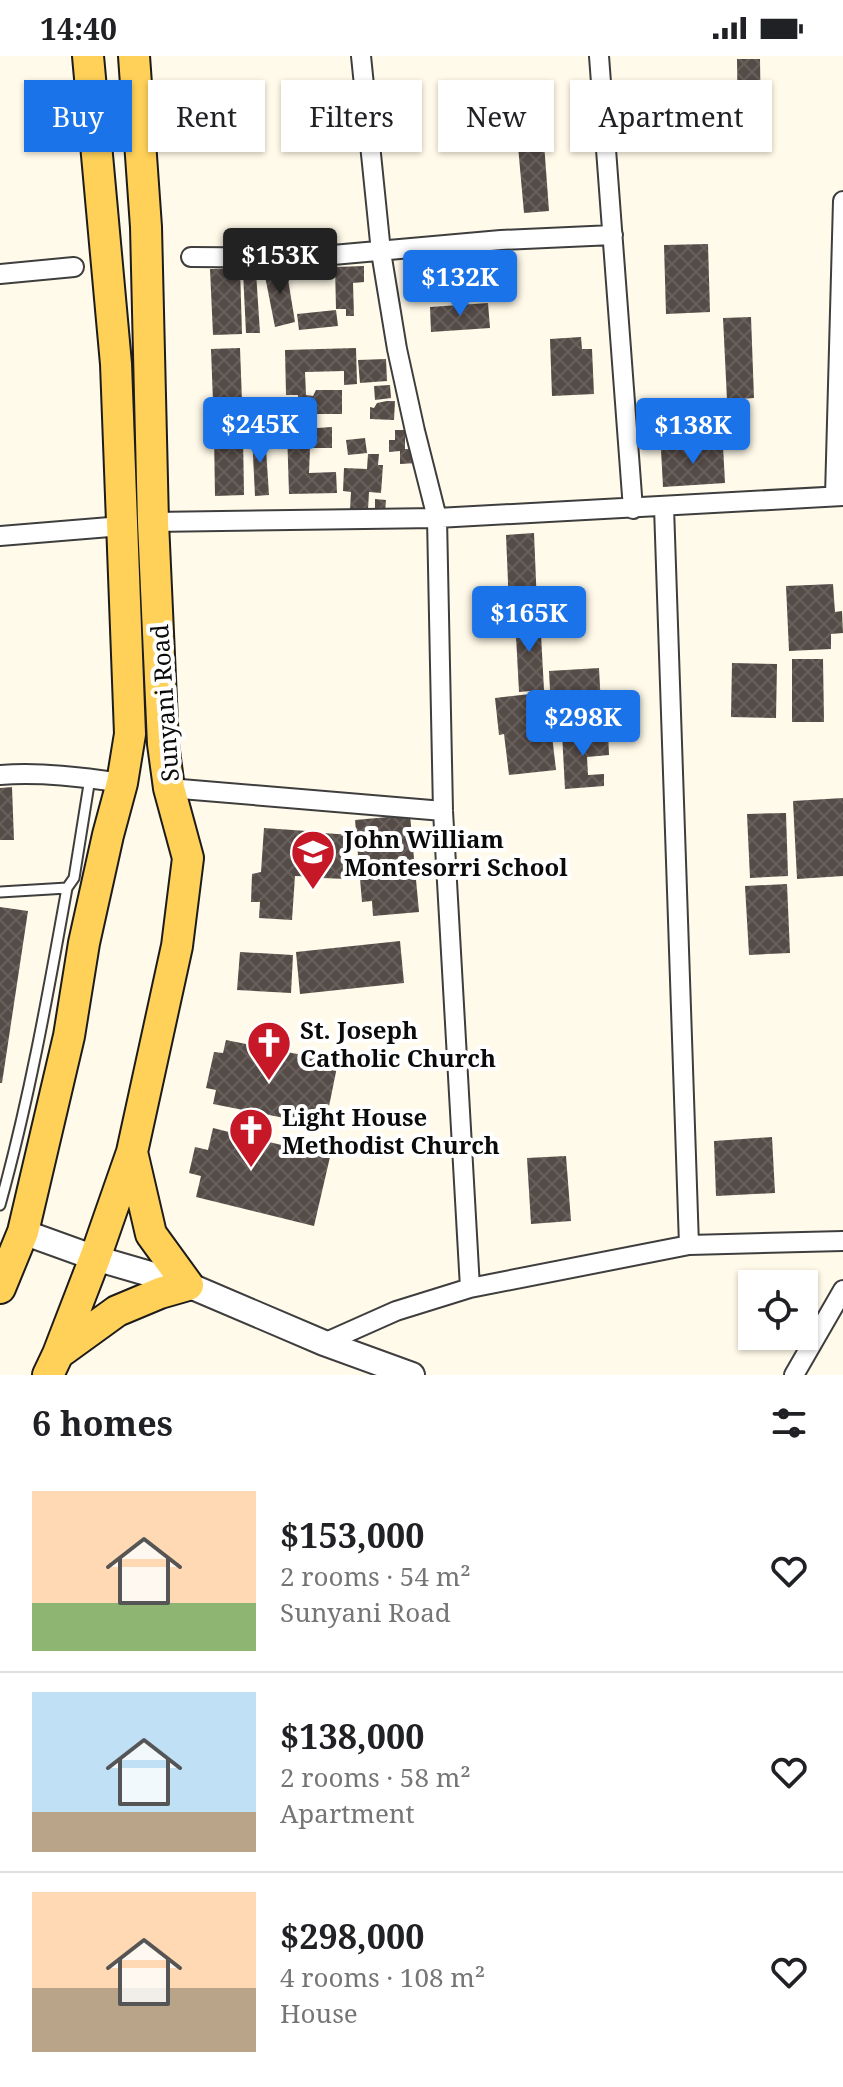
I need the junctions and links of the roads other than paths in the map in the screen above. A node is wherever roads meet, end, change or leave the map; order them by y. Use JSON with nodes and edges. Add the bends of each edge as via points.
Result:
{"nodes":[{"id":1,"x":88,"y":56,"type":"edge"},
{"id":2,"x":134,"y":56,"type":"edge"},
{"id":3,"x":361,"y":56,"type":"edge"},
{"id":4,"x":599,"y":56,"type":"edge"},
{"id":5,"x":843,"y":201,"type":"edge"},
{"id":6,"x":843,"y":222,"type":"edge"},
{"id":7,"x":613,"y":235,"type":"junction"},
{"id":8,"x":381,"y":252,"type":"junction"},
{"id":9,"x":191,"y":257,"type":"dead end"},
{"id":10,"x":74,"y":267,"type":"dead end"},
{"id":11,"x":0,"y":274,"type":"edge"},
{"id":12,"x":839,"y":496,"type":"edge"},
{"id":13,"x":664,"y":507,"type":"junction"},
{"id":14,"x":633,"y":509,"type":"junction"},
{"id":15,"x":437,"y":518,"type":"junction"},
{"id":16,"x":153,"y":522,"type":"junction"},
{"id":17,"x":122,"y":526,"type":"junction"},
{"id":18,"x":0,"y":536,"type":"edge"},
{"id":19,"x":0,"y":775,"type":"edge"},
{"id":20,"x":90,"y":778,"type":"junction"},
{"id":21,"x":122,"y":783,"type":"junction"},
{"id":22,"x":169,"y":788,"type":"junction"},
{"id":23,"x":443,"y":811,"type":"junction"},
{"id":24,"x":67,"y":888,"type":"junction"},
{"id":25,"x":0,"y":892,"type":"edge"},
{"id":26,"x":132,"y":1152,"type":"junction"},
{"id":27,"x":0,"y":1205,"type":"edge"},
{"id":28,"x":23,"y":1232,"type":"junction"},
{"id":29,"x":843,"y":1241,"type":"edge"},
{"id":30,"x":689,"y":1245,"type":"junction"},
{"id":31,"x":95,"y":1258,"type":"junction"},
{"id":32,"x":188,"y":1285,"type":"junction"},
{"id":33,"x":0,"y":1288,"type":"edge"},
{"id":34,"x":470,"y":1288,"type":"junction"},
{"id":35,"x":843,"y":1290,"type":"edge"},
{"id":36,"x":324,"y":1343,"type":"junction"},
{"id":37,"x":53,"y":1364,"type":"edge"},
{"id":38,"x":412,"y":1375,"type":"edge"},
{"id":39,"x":794,"y":1375,"type":"edge"}],
"edges":[{"from":1,"to":17,"type":"main road","name":"Sunyani Road","via":[[116,364]]},
{"from":2,"to":16,"type":"main road","name":"Sunyani Road","via":[[146,227]]},
{"from":3,"to":8,"type":"street"},
{"from":4,"to":7,"type":"street"},
{"from":5,"to":6,"type":"street"},
{"from":6,"to":12,"type":"street"},
{"from":7,"to":8,"type":"street"},
{"from":7,"to":14,"type":"street"},
{"from":8,"to":9,"type":"street"},
{"from":8,"to":15,"type":"street","via":[[397,349]]},
{"from":10,"to":11,"type":"street"},
{"from":12,"to":13,"type":"street"},
{"from":13,"to":14,"type":"street"},
{"from":13,"to":30,"type":"street"},
{"from":14,"to":15,"type":"street"},
{"from":15,"to":16,"type":"street"},
{"from":15,"to":23,"type":"street"},
{"from":16,"to":22,"type":"main road","name":"Sunyani Road"},
{"from":17,"to":18,"type":"street"},
{"from":17,"to":21,"type":"main road","name":"Sunyani Road","via":[[130,734]]},
{"from":19,"to":20,"type":"street"},
{"from":20,"to":21,"type":"street"},
{"from":20,"to":24,"type":"lane","via":[[74,878]]},
{"from":21,"to":28,"type":"main road","name":"Sunyani Road"},
{"from":22,"to":23,"type":"street"},
{"from":22,"to":26,"type":"main road","name":"Sunyani Road","via":[[188,858],[177,946]]},
{"from":23,"to":34,"type":"street"},
{"from":24,"to":25,"type":"lane"},
{"from":24,"to":27,"type":"lane"},
{"from":26,"to":31,"type":"main road","name":"Sunyani Road"},
{"from":26,"to":32,"type":"main road","via":[[151,1234]]},
{"from":28,"to":31,"type":"street"},
{"from":28,"to":33,"type":"main road","name":"Sunyani Road"},
{"from":29,"to":30,"type":"street"},
{"from":30,"to":34,"type":"street"},
{"from":31,"to":32,"type":"street"},
{"from":31,"to":37,"type":"main road","name":"Sunyani Road"},
{"from":32,"to":36,"type":"street"},
{"from":32,"to":37,"type":"main road","via":[[117,1311]]},
{"from":34,"to":36,"type":"street","via":[[396,1311]]},
{"from":35,"to":39,"type":"street"},
{"from":36,"to":38,"type":"street"}]}
